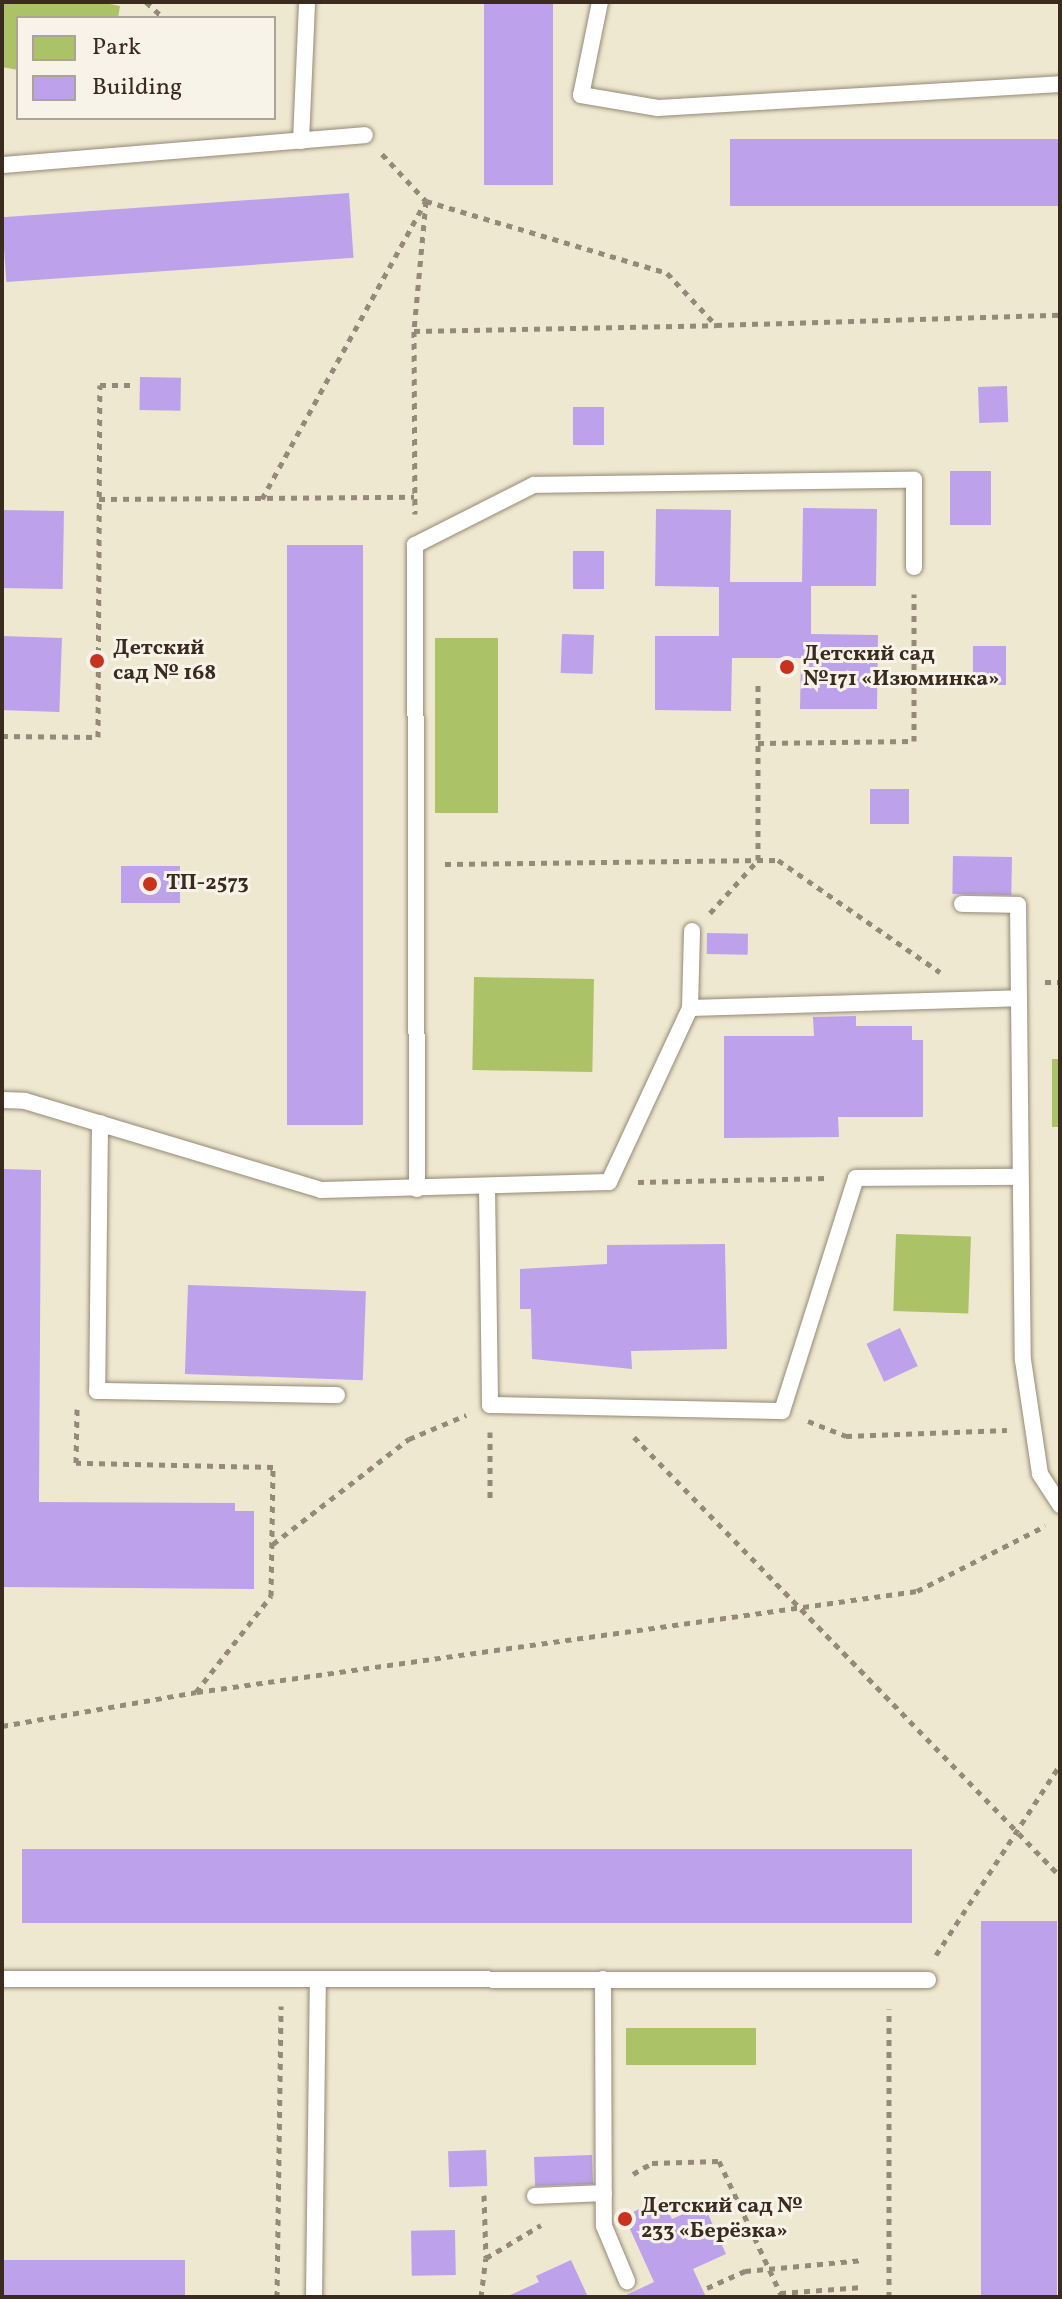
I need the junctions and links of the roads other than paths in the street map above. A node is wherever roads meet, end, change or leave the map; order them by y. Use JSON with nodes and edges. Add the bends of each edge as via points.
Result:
{"nodes":[{"id":1,"x":307,"y":2,"type":"edge"},
{"id":2,"x":600,"y":2,"type":"edge"},
{"id":3,"x":1060,"y":84,"type":"edge"},
{"id":4,"x":365,"y":135,"type":"road end"},
{"id":5,"x":301,"y":141,"type":"junction"},
{"id":6,"x":2,"y":165,"type":"edge"},
{"id":7,"x":914,"y":567,"type":"road end"},
{"id":8,"x":962,"y":904,"type":"dead end"},
{"id":9,"x":692,"y":931,"type":"road end"},
{"id":10,"x":1019,"y":998,"type":"junction"},
{"id":11,"x":690,"y":1008,"type":"junction"},
{"id":12,"x":2,"y":1100,"type":"edge"},
{"id":13,"x":100,"y":1123,"type":"junction"},
{"id":14,"x":1019,"y":1177,"type":"junction"},
{"id":15,"x":487,"y":1187,"type":"junction"},
{"id":16,"x":417,"y":1189,"type":"junction"},
{"id":17,"x":337,"y":1395,"type":"dead end"},
{"id":18,"x":1060,"y":1505,"type":"edge"},
{"id":19,"x":928,"y":1973,"type":"road end"},
{"id":20,"x":2,"y":1979,"type":"edge"},
{"id":21,"x":603,"y":1979,"type":"junction"},
{"id":22,"x":318,"y":1981,"type":"junction"},
{"id":23,"x":601,"y":2192,"type":"junction"},
{"id":24,"x":535,"y":2196,"type":"dead end"},
{"id":25,"x":627,"y":2281,"type":"dead end"},
{"id":26,"x":314,"y":2297,"type":"edge"}],
"edges":[{"from":1,"to":5,"type":"lane"},
{"from":2,"to":3,"type":"lane","via":[[581,95],[658,108]]},
{"from":4,"to":5,"type":"lane"},
{"from":5,"to":6,"type":"lane"},
{"from":7,"to":16,"type":"lane","via":[[914,480],[534,485],[415,545],[420,864]]},
{"from":8,"to":10,"type":"lane","via":[[1018,905]]},
{"from":9,"to":11,"type":"lane"},
{"from":10,"to":11,"type":"lane"},
{"from":10,"to":14,"type":"lane"},
{"from":11,"to":15,"type":"lane","via":[[609,1182]]},
{"from":12,"to":13,"type":"lane"},
{"from":13,"to":16,"type":"lane","via":[[321,1190]]},
{"from":13,"to":17,"type":"lane","via":[[97,1391]]},
{"from":14,"to":15,"type":"lane","via":[[856,1178],[782,1411],[490,1405]]},
{"from":14,"to":18,"type":"lane","via":[[1031,1429],[1040,1474]]},
{"from":15,"to":16,"type":"lane"},
{"from":19,"to":21,"type":"lane","via":[[889,1980]]},
{"from":20,"to":22,"type":"lane"},
{"from":21,"to":22,"type":"lane"},
{"from":21,"to":23,"type":"lane"},
{"from":22,"to":26,"type":"lane"},
{"from":23,"to":24,"type":"lane"},
{"from":23,"to":25,"type":"lane","via":[[604,2226]]}]}
